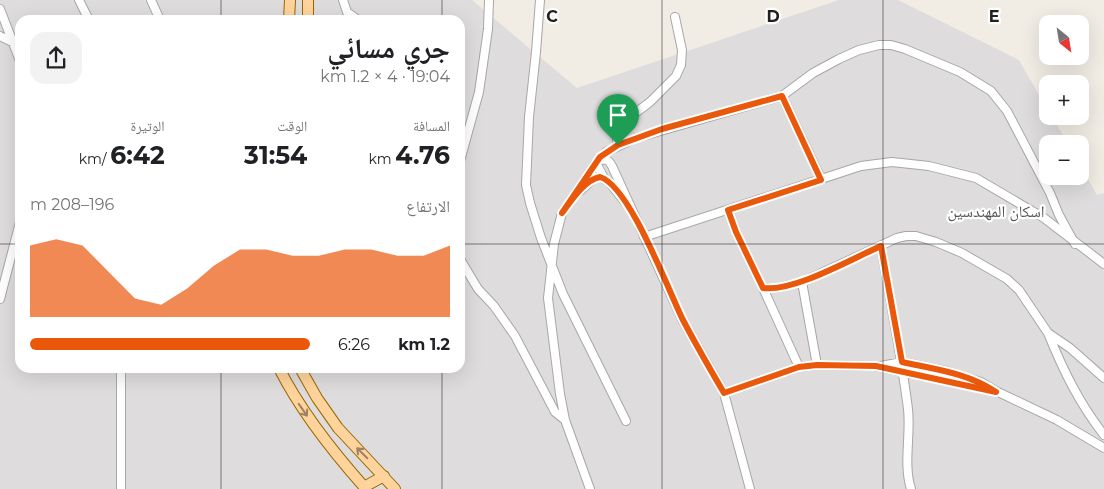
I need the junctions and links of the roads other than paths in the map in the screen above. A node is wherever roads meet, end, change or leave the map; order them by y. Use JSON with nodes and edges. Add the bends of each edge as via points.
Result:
{"nodes":[{"id":1,"x":79,"y":0,"type":"edge"},
{"id":2,"x":152,"y":0,"type":"edge"},
{"id":3,"x":290,"y":0,"type":"edge"},
{"id":4,"x":308,"y":0,"type":"edge"},
{"id":5,"x":343,"y":0,"type":"edge"},
{"id":6,"x":489,"y":0,"type":"edge"},
{"id":7,"x":540,"y":0,"type":"edge"},
{"id":8,"x":0,"y":9,"type":"edge"},
{"id":9,"x":86,"y":15,"type":"edge"},
{"id":10,"x":158,"y":15,"type":"edge"},
{"id":11,"x":289,"y":15,"type":"edge"},
{"id":12,"x":308,"y":15,"type":"edge"},
{"id":13,"x":350,"y":15,"type":"edge"},
{"id":14,"x":675,"y":18,"type":"dead end"},
{"id":15,"x":0,"y":36,"type":"edge"},
{"id":16,"x":14,"y":43,"type":"junction"},
{"id":17,"x":15,"y":46,"type":"edge"},
{"id":18,"x":782,"y":96,"type":"junction"},
{"id":19,"x":465,"y":143,"type":"edge"},
{"id":20,"x":618,"y":145,"type":"junction"},
{"id":21,"x":596,"y":163,"type":"junction"},
{"id":22,"x":611,"y":164,"type":"junction"},
{"id":23,"x":604,"y":178,"type":"junction"},
{"id":24,"x":821,"y":180,"type":"junction"},
{"id":25,"x":631,"y":210,"type":"junction"},
{"id":26,"x":728,"y":210,"type":"junction"},
{"id":27,"x":562,"y":213,"type":"junction"},
{"id":28,"x":644,"y":237,"type":"junction"},
{"id":29,"x":15,"y":242,"type":"edge"},
{"id":30,"x":1076,"y":244,"type":"junction"},
{"id":31,"x":881,"y":246,"type":"junction"},
{"id":32,"x":551,"y":264,"type":"junction"},
{"id":33,"x":1104,"y":264,"type":"edge"},
{"id":34,"x":465,"y":267,"type":"edge"},
{"id":35,"x":802,"y":282,"type":"junction"},
{"id":36,"x":763,"y":288,"type":"junction"},
{"id":37,"x":0,"y":300,"type":"edge"},
{"id":38,"x":1048,"y":332,"type":"junction"},
{"id":39,"x":902,"y":362,"type":"junction"},
{"id":40,"x":817,"y":365,"type":"junction"},
{"id":41,"x":876,"y":366,"type":"junction"},
{"id":42,"x":799,"y":367,"type":"junction"},
{"id":43,"x":902,"y":372,"type":"junction"},
{"id":44,"x":121,"y":373,"type":"edge"},
{"id":45,"x":282,"y":373,"type":"edge"},
{"id":46,"x":303,"y":373,"type":"edge"},
{"id":47,"x":1104,"y":378,"type":"edge"},
{"id":48,"x":996,"y":392,"type":"junction"},
{"id":49,"x":724,"y":393,"type":"junction"},
{"id":50,"x":565,"y":420,"type":"junction"},
{"id":51,"x":626,"y":421,"type":"dead end"},
{"id":52,"x":1104,"y":435,"type":"edge"},
{"id":53,"x":1104,"y":448,"type":"edge"},
{"id":54,"x":384,"y":476,"type":"junction"},
{"id":55,"x":365,"y":488,"type":"edge"},
{"id":56,"x":121,"y":489,"type":"edge"},
{"id":57,"x":395,"y":489,"type":"edge"},
{"id":58,"x":590,"y":489,"type":"edge"},
{"id":59,"x":750,"y":489,"type":"edge"},
{"id":60,"x":911,"y":489,"type":"edge"}],
"edges":[{"from":1,"to":9,"type":"street"},
{"from":2,"to":10,"type":"street"},
{"from":3,"to":11,"type":"main road"},
{"from":4,"to":12,"type":"main road"},
{"from":5,"to":13,"type":"street","via":[[346,12]]},
{"from":6,"to":19,"type":"street","via":[[479,92]]},
{"from":7,"to":32,"type":"street","via":[[526,185],[534,220]]},
{"from":8,"to":16,"type":"street"},
{"from":14,"to":20,"type":"street","via":[[682,50],[681,65],[676,76],[650,102],[618,126]]},
{"from":15,"to":16,"type":"street"},
{"from":16,"to":17,"type":"street"},
{"from":18,"to":20,"type":"street","via":[[662,129]]},
{"from":18,"to":24,"type":"street"},
{"from":18,"to":30,"type":"street","via":[[839,59],[879,45],[906,49],[974,79],[991,91],[1007,111]]},
{"from":20,"to":21,"type":"street"},
{"from":20,"to":22,"type":"street","via":[[611,154]]},
{"from":21,"to":22,"type":"street","via":[[604,159]]},
{"from":21,"to":23,"type":"street"},
{"from":21,"to":27,"type":"street"},
{"from":22,"to":25,"type":"street"},
{"from":23,"to":25,"type":"street"},
{"from":23,"to":27,"type":"street","via":[[594,178]]},
{"from":24,"to":26,"type":"street"},
{"from":24,"to":30,"type":"street","via":[[861,166],[892,162],[929,166],[976,178],[1044,218]]},
{"from":25,"to":28,"type":"street"},
{"from":26,"to":28,"type":"street"},
{"from":26,"to":36,"type":"street"},
{"from":27,"to":32,"type":"street"},
{"from":28,"to":49,"type":"street","via":[[682,319]]},
{"from":29,"to":37,"type":"street"},
{"from":30,"to":33,"type":"street"},
{"from":31,"to":35,"type":"street"},
{"from":31,"to":38,"type":"street","via":[[906,236],[916,236],[988,267],[1014,284]]},
{"from":31,"to":39,"type":"street"},
{"from":32,"to":50,"type":"street","via":[[548,298]]},
{"from":32,"to":51,"type":"street"},
{"from":34,"to":50,"type":"street","via":[[478,289],[504,319],[555,412]]},
{"from":35,"to":36,"type":"street"},
{"from":35,"to":40,"type":"street"},
{"from":36,"to":42,"type":"street"},
{"from":38,"to":47,"type":"street"},
{"from":38,"to":52,"type":"street","via":[[1076,396]]},
{"from":39,"to":41,"type":"street"},
{"from":39,"to":43,"type":"street"},
{"from":39,"to":48,"type":"street","via":[[981,382]]},
{"from":40,"to":41,"type":"street"},
{"from":40,"to":42,"type":"street"},
{"from":41,"to":43,"type":"street"},
{"from":42,"to":49,"type":"street"},
{"from":43,"to":48,"type":"street"},
{"from":43,"to":60,"type":"street","via":[[908,410],[907,472]]},
{"from":44,"to":56,"type":"street"},
{"from":45,"to":55,"type":"main road","one_way":true,"via":[[304,412]]},
{"from":54,"to":46,"type":"main road","one_way":true,"via":[[338,428]]},
{"from":48,"to":53,"type":"street","via":[[1058,420]]},
{"from":49,"to":59,"type":"street"},
{"from":50,"to":58,"type":"street"},
{"from":54,"to":55,"type":"main road"},
{"from":54,"to":57,"type":"main road"}]}
